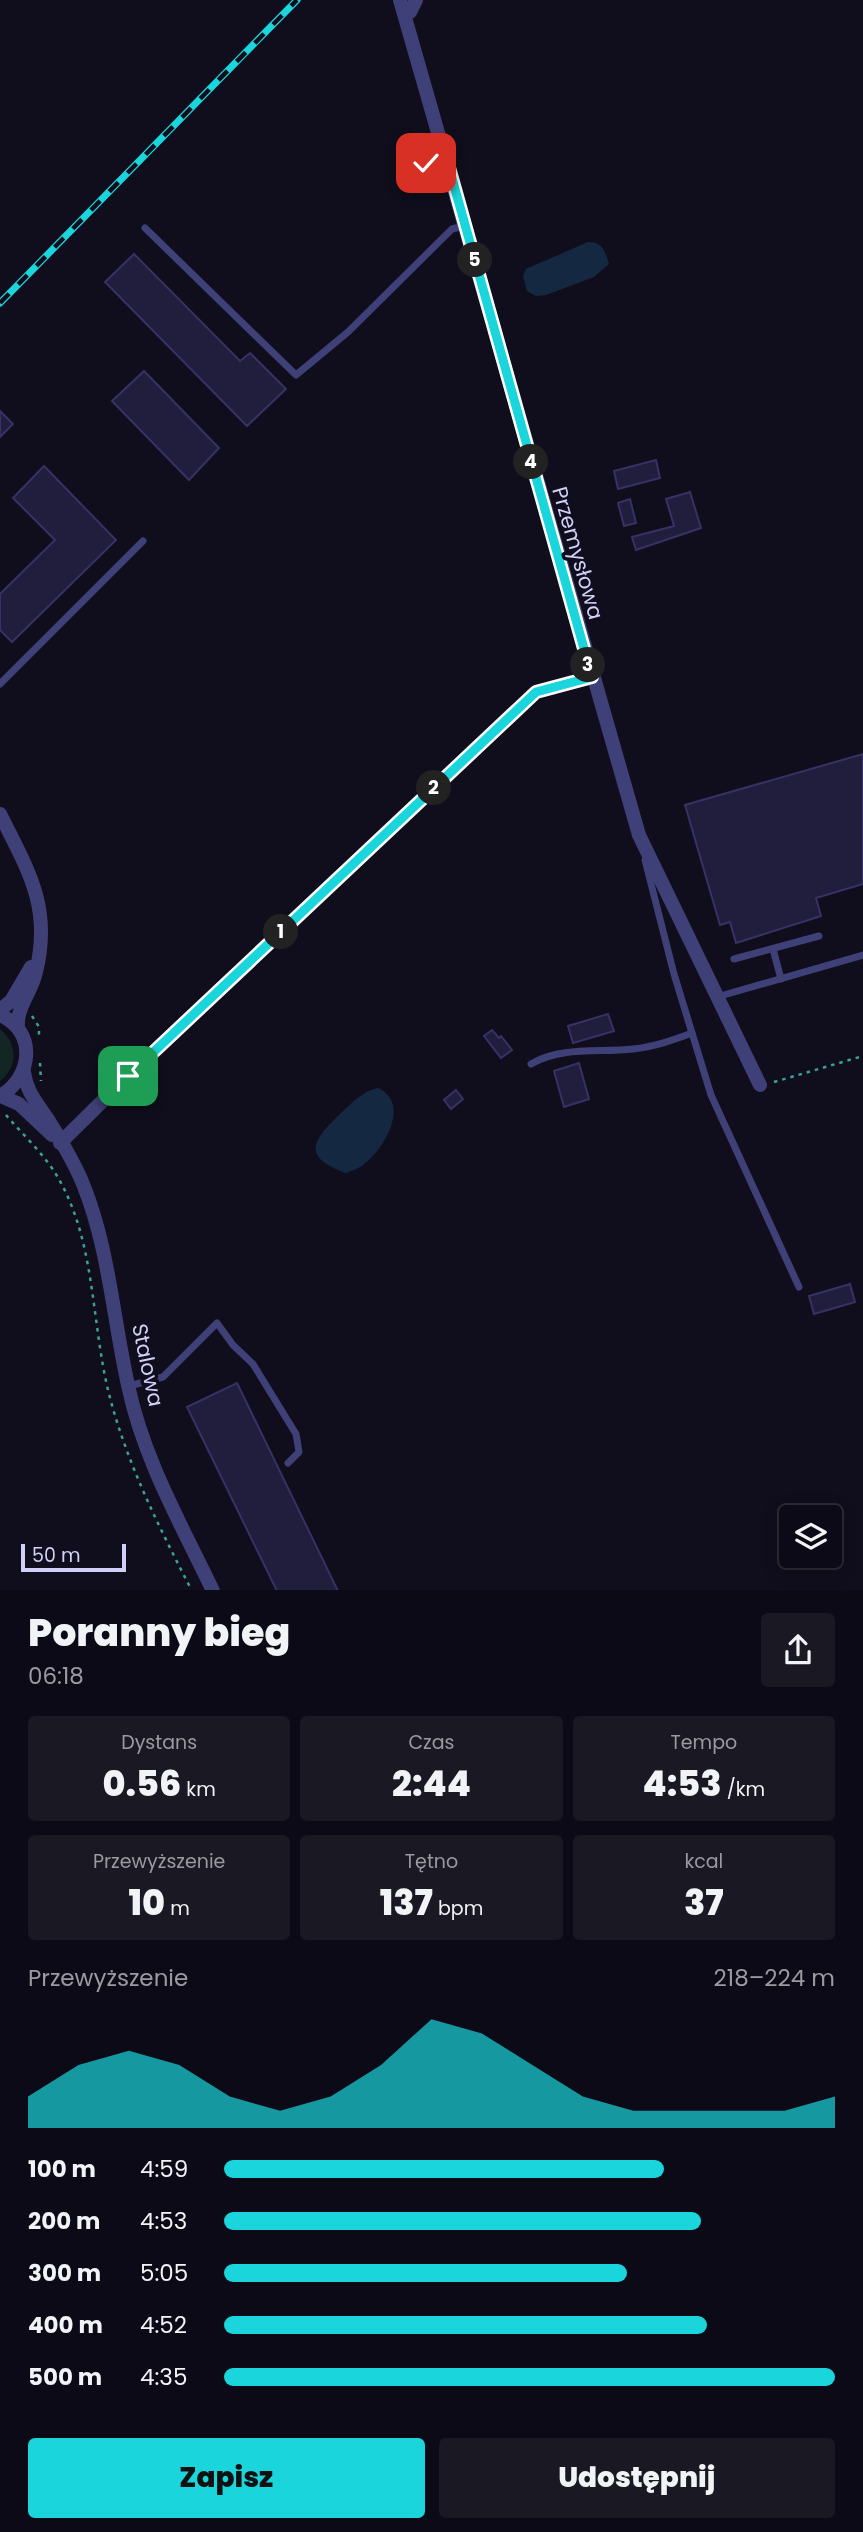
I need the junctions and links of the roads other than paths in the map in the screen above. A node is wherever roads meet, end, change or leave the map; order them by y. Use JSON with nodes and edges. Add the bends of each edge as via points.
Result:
{"nodes":[{"id":1,"x":416,"y":0,"type":"edge"},
{"id":2,"x":402,"y":7,"type":"edge"},
{"id":3,"x":446,"y":157,"type":"junction"},
{"id":4,"x":426,"y":163,"type":"dead end"},
{"id":5,"x":465,"y":226,"type":"junction"},
{"id":6,"x":145,"y":228,"type":"dead end"},
{"id":7,"x":143,"y":541,"type":"dead end"},
{"id":8,"x":592,"y":677,"type":"junction"},
{"id":9,"x":0,"y":684,"type":"edge"},
{"id":10,"x":0,"y":814,"type":"edge"},
{"id":11,"x":639,"y":835,"type":"junction"},
{"id":12,"x":819,"y":936,"type":"dead end"},
{"id":13,"x":773,"y":948,"type":"junction"},
{"id":14,"x":40,"y":951,"type":"junction"},
{"id":15,"x":863,"y":955,"type":"edge"},
{"id":16,"x":734,"y":959,"type":"dead end"},
{"id":17,"x":781,"y":979,"type":"junction"},
{"id":18,"x":716,"y":997,"type":"junction"},
{"id":19,"x":0,"y":1012,"type":"edge"},
{"id":20,"x":18,"y":1028,"type":"junction"},
{"id":21,"x":692,"y":1033,"type":"junction"},
{"id":22,"x":531,"y":1064,"type":"dead end"},
{"id":23,"x":23,"y":1072,"type":"junction"},
{"id":24,"x":760,"y":1086,"type":"road end"},
{"id":25,"x":0,"y":1096,"type":"edge"},
{"id":26,"x":60,"y":1143,"type":"junction"},
{"id":27,"x":799,"y":1287,"type":"dead end"},
{"id":28,"x":128,"y":1387,"type":"junction"},
{"id":29,"x":288,"y":1463,"type":"dead end"},
{"id":30,"x":213,"y":1590,"type":"edge"}],
"edges":[{"from":1,"to":2,"type":"street","via":[[410,12]]},
{"from":2,"to":3,"type":"street","name":"Przemysłowa"},
{"from":3,"to":4,"type":"lane"},
{"from":3,"to":5,"type":"street","name":"Przemysłowa"},
{"from":5,"to":6,"type":"lane","via":[[452,229],[348,332],[296,375]]},
{"from":5,"to":8,"type":"street","name":"Przemysłowa"},
{"from":7,"to":9,"type":"lane"},
{"from":8,"to":11,"type":"street","name":"Przemysłowa"},
{"from":8,"to":26,"type":"street","via":[[536,692]]},
{"from":10,"to":14,"type":"street","via":[[36,891],[41,911]]},
{"from":11,"to":18,"type":"street","name":"Przemysłowa"},
{"from":11,"to":21,"type":"lane"},
{"from":12,"to":13,"type":"lane"},
{"from":13,"to":16,"type":"lane"},
{"from":13,"to":17,"type":"lane"},
{"from":14,"to":19,"type":"street","via":[[11,1002]]},
{"from":14,"to":20,"type":"street","via":[[36,975],[17,1018]]},
{"from":15,"to":17,"type":"lane"},
{"from":17,"to":18,"type":"lane"},
{"from":18,"to":24,"type":"street","name":"Przemysłowa"},
{"from":19,"to":20,"type":"street"},
{"from":20,"to":23,"type":"street","via":[[27,1056]]},
{"from":21,"to":22,"type":"lane","via":[[636,1049],[561,1052]]},
{"from":21,"to":27,"type":"lane","via":[[711,1095]]},
{"from":23,"to":25,"type":"street","via":[[11,1090]]},
{"from":23,"to":26,"type":"street","name":"Stalowa","via":[[25,1084]]},
{"from":25,"to":26,"type":"street","name":"Stalowa","via":[[19,1104]]},
{"from":26,"to":28,"type":"street","name":"Stalowa","via":[[82,1182],[97,1227]]},
{"from":28,"to":29,"type":"lane","via":[[163,1377],[217,1323],[253,1364],[296,1434],[299,1451]]},
{"from":28,"to":30,"type":"street","name":"Stalowa","via":[[150,1460]]}]}
